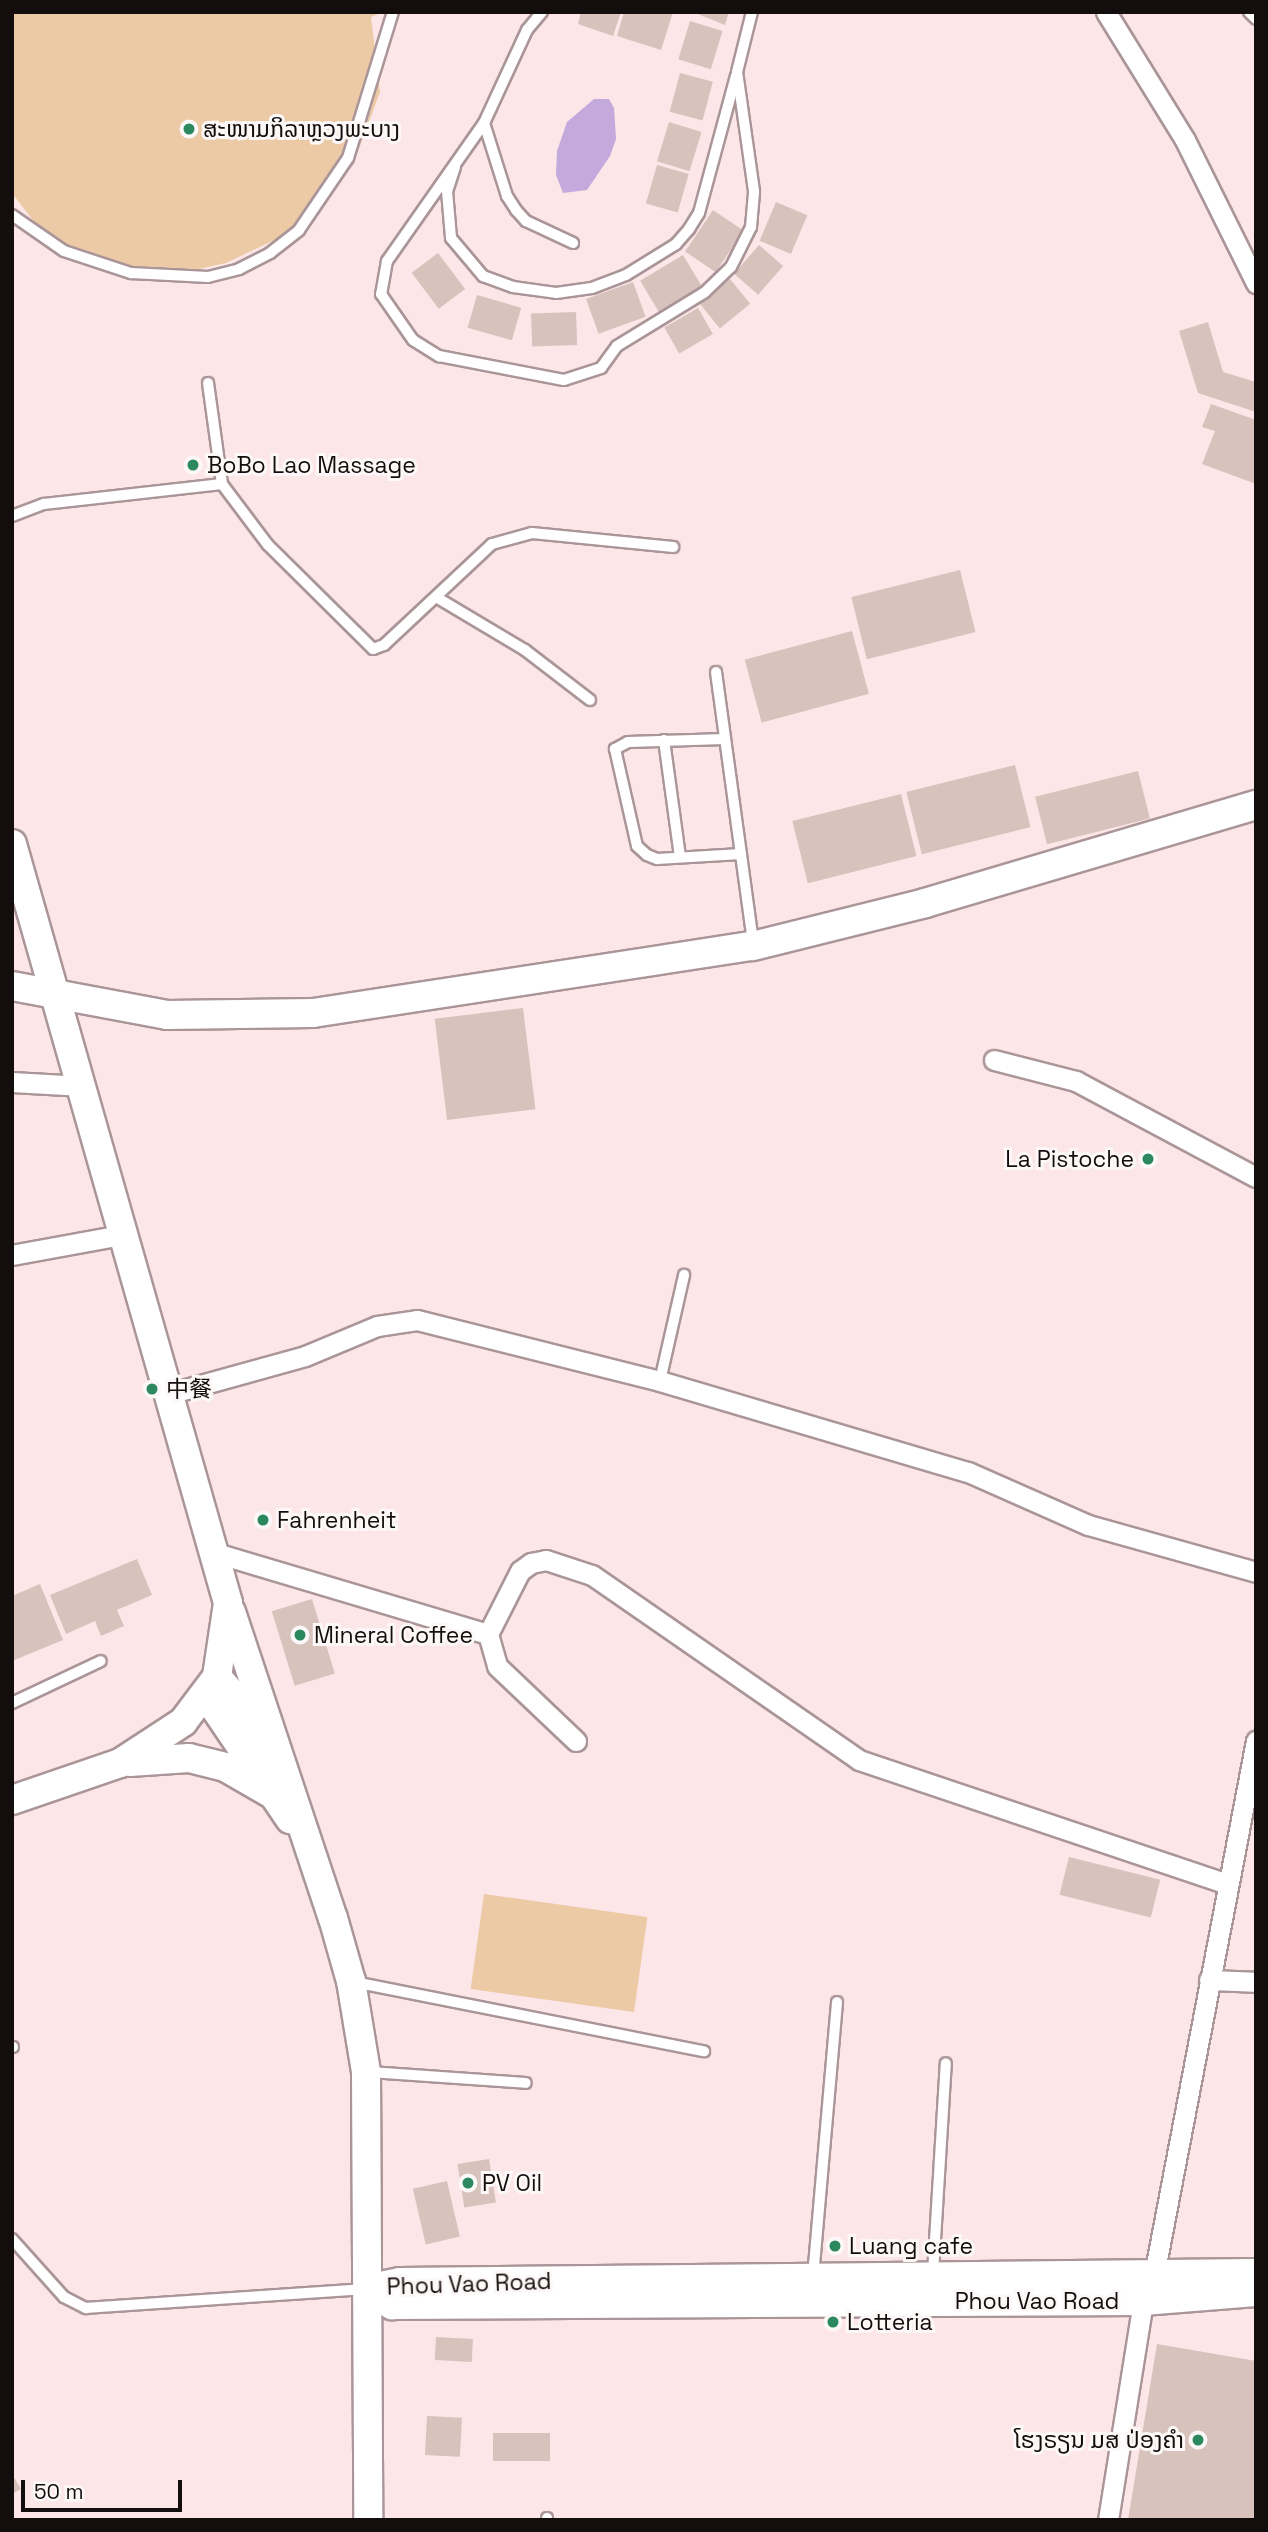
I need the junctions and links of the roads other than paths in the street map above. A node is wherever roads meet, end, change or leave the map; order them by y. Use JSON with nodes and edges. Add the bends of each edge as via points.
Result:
{"nodes":[{"id":1,"x":393,"y":12,"type":"edge"},
{"id":2,"x":542,"y":12,"type":"edge"},
{"id":3,"x":752,"y":12,"type":"edge"},
{"id":4,"x":1106,"y":12,"type":"edge"},
{"id":5,"x":1249,"y":12,"type":"edge"},
{"id":6,"x":1256,"y":19,"type":"edge"},
{"id":7,"x":737,"y":72,"type":"junction"},
{"id":8,"x":484,"y":123,"type":"junction"},
{"id":9,"x":458,"y":155,"type":"junction"},
{"id":10,"x":12,"y":215,"type":"edge"},
{"id":11,"x":573,"y":243,"type":"dead end"},
{"id":12,"x":1256,"y":283,"type":"edge"},
{"id":13,"x":208,"y":383,"type":"dead end"},
{"id":14,"x":222,"y":484,"type":"junction"},
{"id":15,"x":12,"y":516,"type":"edge"},
{"id":16,"x":673,"y":547,"type":"dead end"},
{"id":17,"x":436,"y":597,"type":"junction"},
{"id":18,"x":716,"y":672,"type":"dead end"},
{"id":19,"x":590,"y":700,"type":"dead end"},
{"id":20,"x":725,"y":739,"type":"junction"},
{"id":21,"x":664,"y":740,"type":"junction"},
{"id":22,"x":1256,"y":805,"type":"edge"},
{"id":23,"x":12,"y":844,"type":"edge"},
{"id":24,"x":741,"y":854,"type":"junction"},
{"id":25,"x":680,"y":858,"type":"junction"},
{"id":26,"x":753,"y":946,"type":"junction"},
{"id":27,"x":12,"y":986,"type":"edge"},
{"id":28,"x":57,"y":995,"type":"junction"},
{"id":29,"x":994,"y":1060,"type":"dead end"},
{"id":30,"x":12,"y":1082,"type":"edge"},
{"id":31,"x":83,"y":1086,"type":"junction"},
{"id":32,"x":1256,"y":1177,"type":"edge"},
{"id":33,"x":126,"y":1234,"type":"junction"},
{"id":34,"x":12,"y":1255,"type":"edge"},
{"id":35,"x":684,"y":1275,"type":"dead end"},
{"id":36,"x":660,"y":1381,"type":"junction"},
{"id":37,"x":168,"y":1394,"type":"junction"},
{"id":38,"x":216,"y":1553,"type":"junction"},
{"id":39,"x":1256,"y":1572,"type":"edge"},
{"id":40,"x":228,"y":1603,"type":"junction"},
{"id":41,"x":488,"y":1634,"type":"junction"},
{"id":42,"x":101,"y":1661,"type":"dead end"},
{"id":43,"x":212,"y":1686,"type":"junction"},
{"id":44,"x":12,"y":1703,"type":"edge"},
{"id":45,"x":576,"y":1741,"type":"dead end"},
{"id":46,"x":1256,"y":1741,"type":"edge"},
{"id":47,"x":120,"y":1763,"type":"junction"},
{"id":48,"x":277,"y":1797,"type":"junction"},
{"id":49,"x":12,"y":1800,"type":"edge"},
{"id":50,"x":315,"y":1860,"type":"junction"},
{"id":51,"x":1227,"y":1884,"type":"junction"},
{"id":52,"x":1209,"y":1980,"type":"junction"},
{"id":53,"x":351,"y":1981,"type":"junction"},
{"id":54,"x":1256,"y":1982,"type":"edge"},
{"id":55,"x":837,"y":2002,"type":"dead end"},
{"id":56,"x":704,"y":2051,"type":"dead end"},
{"id":57,"x":946,"y":2063,"type":"dead end"},
{"id":58,"x":366,"y":2072,"type":"junction"},
{"id":59,"x":526,"y":2083,"type":"dead end"},
{"id":60,"x":12,"y":2239,"type":"edge"},
{"id":61,"x":1256,"y":2273,"type":"edge"},
{"id":62,"x":1154,"y":2275,"type":"junction"},
{"id":63,"x":933,"y":2277,"type":"junction"},
{"id":64,"x":813,"y":2278,"type":"junction"},
{"id":65,"x":367,"y":2289,"type":"junction"},
{"id":66,"x":1256,"y":2292,"type":"edge"},
{"id":67,"x":1143,"y":2301,"type":"junction"},
{"id":68,"x":368,"y":2520,"type":"edge"},
{"id":69,"x":1108,"y":2520,"type":"edge"}],
"edges":[{"from":1,"to":10,"type":"lane","via":[[348,158],[299,230],[270,253],[239,269],[208,277],[131,273],[64,251]]},
{"from":2,"to":8,"type":"lane","via":[[527,30]]},
{"from":3,"to":7,"type":"lane"},
{"from":4,"to":12,"type":"street","via":[[1185,140]]},
{"from":5,"to":6,"type":"lane"},
{"from":7,"to":9,"type":"lane","via":[[699,213],[690,229],[676,244],[625,275],[592,288],[556,293],[513,287],[483,276],[451,238],[447,191]]},
{"from":7,"to":9,"type":"lane","via":[[754,191],[751,227],[736,257],[705,292],[617,346],[601,368],[587,376],[564,380],[439,356],[413,340],[381,294],[387,261]]},
{"from":8,"to":9,"type":"lane"},
{"from":8,"to":11,"type":"lane","via":[[507,196],[516,210],[527,221]]},
{"from":13,"to":14,"type":"lane"},
{"from":14,"to":15,"type":"lane","via":[[44,504]]},
{"from":14,"to":17,"type":"lane","via":[[268,545],[373,649]]},
{"from":16,"to":17,"type":"lane","via":[[532,533],[492,544]]},
{"from":17,"to":19,"type":"lane","via":[[525,650]]},
{"from":18,"to":20,"type":"lane"},
{"from":20,"to":21,"type":"lane"},
{"from":20,"to":24,"type":"lane"},
{"from":21,"to":25,"type":"lane"},
{"from":21,"to":25,"type":"lane","via":[[628,741],[615,749],[637,846],[657,859]]},
{"from":22,"to":26,"type":"street","via":[[925,902]]},
{"from":23,"to":28,"type":"street"},
{"from":24,"to":25,"type":"lane"},
{"from":24,"to":26,"type":"lane"},
{"from":26,"to":28,"type":"street","via":[[313,1013],[167,1015]]},
{"from":27,"to":28,"type":"street"},
{"from":28,"to":31,"type":"street"},
{"from":29,"to":32,"type":"street","via":[[1076,1081]]},
{"from":30,"to":31,"type":"street"},
{"from":31,"to":33,"type":"street"},
{"from":33,"to":34,"type":"street"},
{"from":33,"to":37,"type":"street"},
{"from":35,"to":36,"type":"lane"},
{"from":36,"to":37,"type":"street","via":[[417,1320],[377,1326],[305,1356]]},
{"from":36,"to":39,"type":"street","via":[[968,1472],[1088,1525]]},
{"from":37,"to":38,"type":"street"},
{"from":38,"to":40,"type":"street"},
{"from":38,"to":41,"type":"street"},
{"from":40,"to":43,"type":"street"},
{"from":40,"to":50,"type":"street"},
{"from":41,"to":45,"type":"street","via":[[497,1666]]},
{"from":41,"to":51,"type":"street","via":[[520,1571],[531,1563],[545,1560],[592,1575],[859,1760]]},
{"from":42,"to":44,"type":"lane"},
{"from":43,"to":47,"type":"street","via":[[163,1738]]},
{"from":43,"to":48,"type":"street"},
{"from":43,"to":50,"type":"street","via":[[257,1733]]},
{"from":46,"to":51,"type":"street"},
{"from":47,"to":48,"type":"street","via":[[189,1758],[225,1767]]},
{"from":47,"to":49,"type":"street"},
{"from":48,"to":50,"type":"street"},
{"from":50,"to":53,"type":"street"},
{"from":51,"to":52,"type":"street"},
{"from":52,"to":54,"type":"street"},
{"from":52,"to":62,"type":"street"},
{"from":53,"to":56,"type":"lane"},
{"from":53,"to":58,"type":"street"},
{"from":55,"to":64,"type":"lane"},
{"from":57,"to":63,"type":"lane"},
{"from":58,"to":59,"type":"lane"},
{"from":58,"to":65,"type":"street"},
{"from":60,"to":65,"type":"lane","via":[[64,2297],[86,2308]]},
{"from":61,"to":62,"type":"street","name":"Phou Vao Road"},
{"from":62,"to":63,"type":"street","name":"Phou Vao Road"},
{"from":62,"to":67,"type":"street"},
{"from":63,"to":64,"type":"street","name":"Phou Vao Road"},
{"from":64,"to":65,"type":"street","name":"Phou Vao Road","via":[[400,2282]]},
{"from":65,"to":67,"type":"street","name":"Phou Vao Road","via":[[392,2305]]},
{"from":65,"to":68,"type":"street"},
{"from":66,"to":67,"type":"street","name":"Phou Vao Road"},
{"from":67,"to":69,"type":"street"}]}
